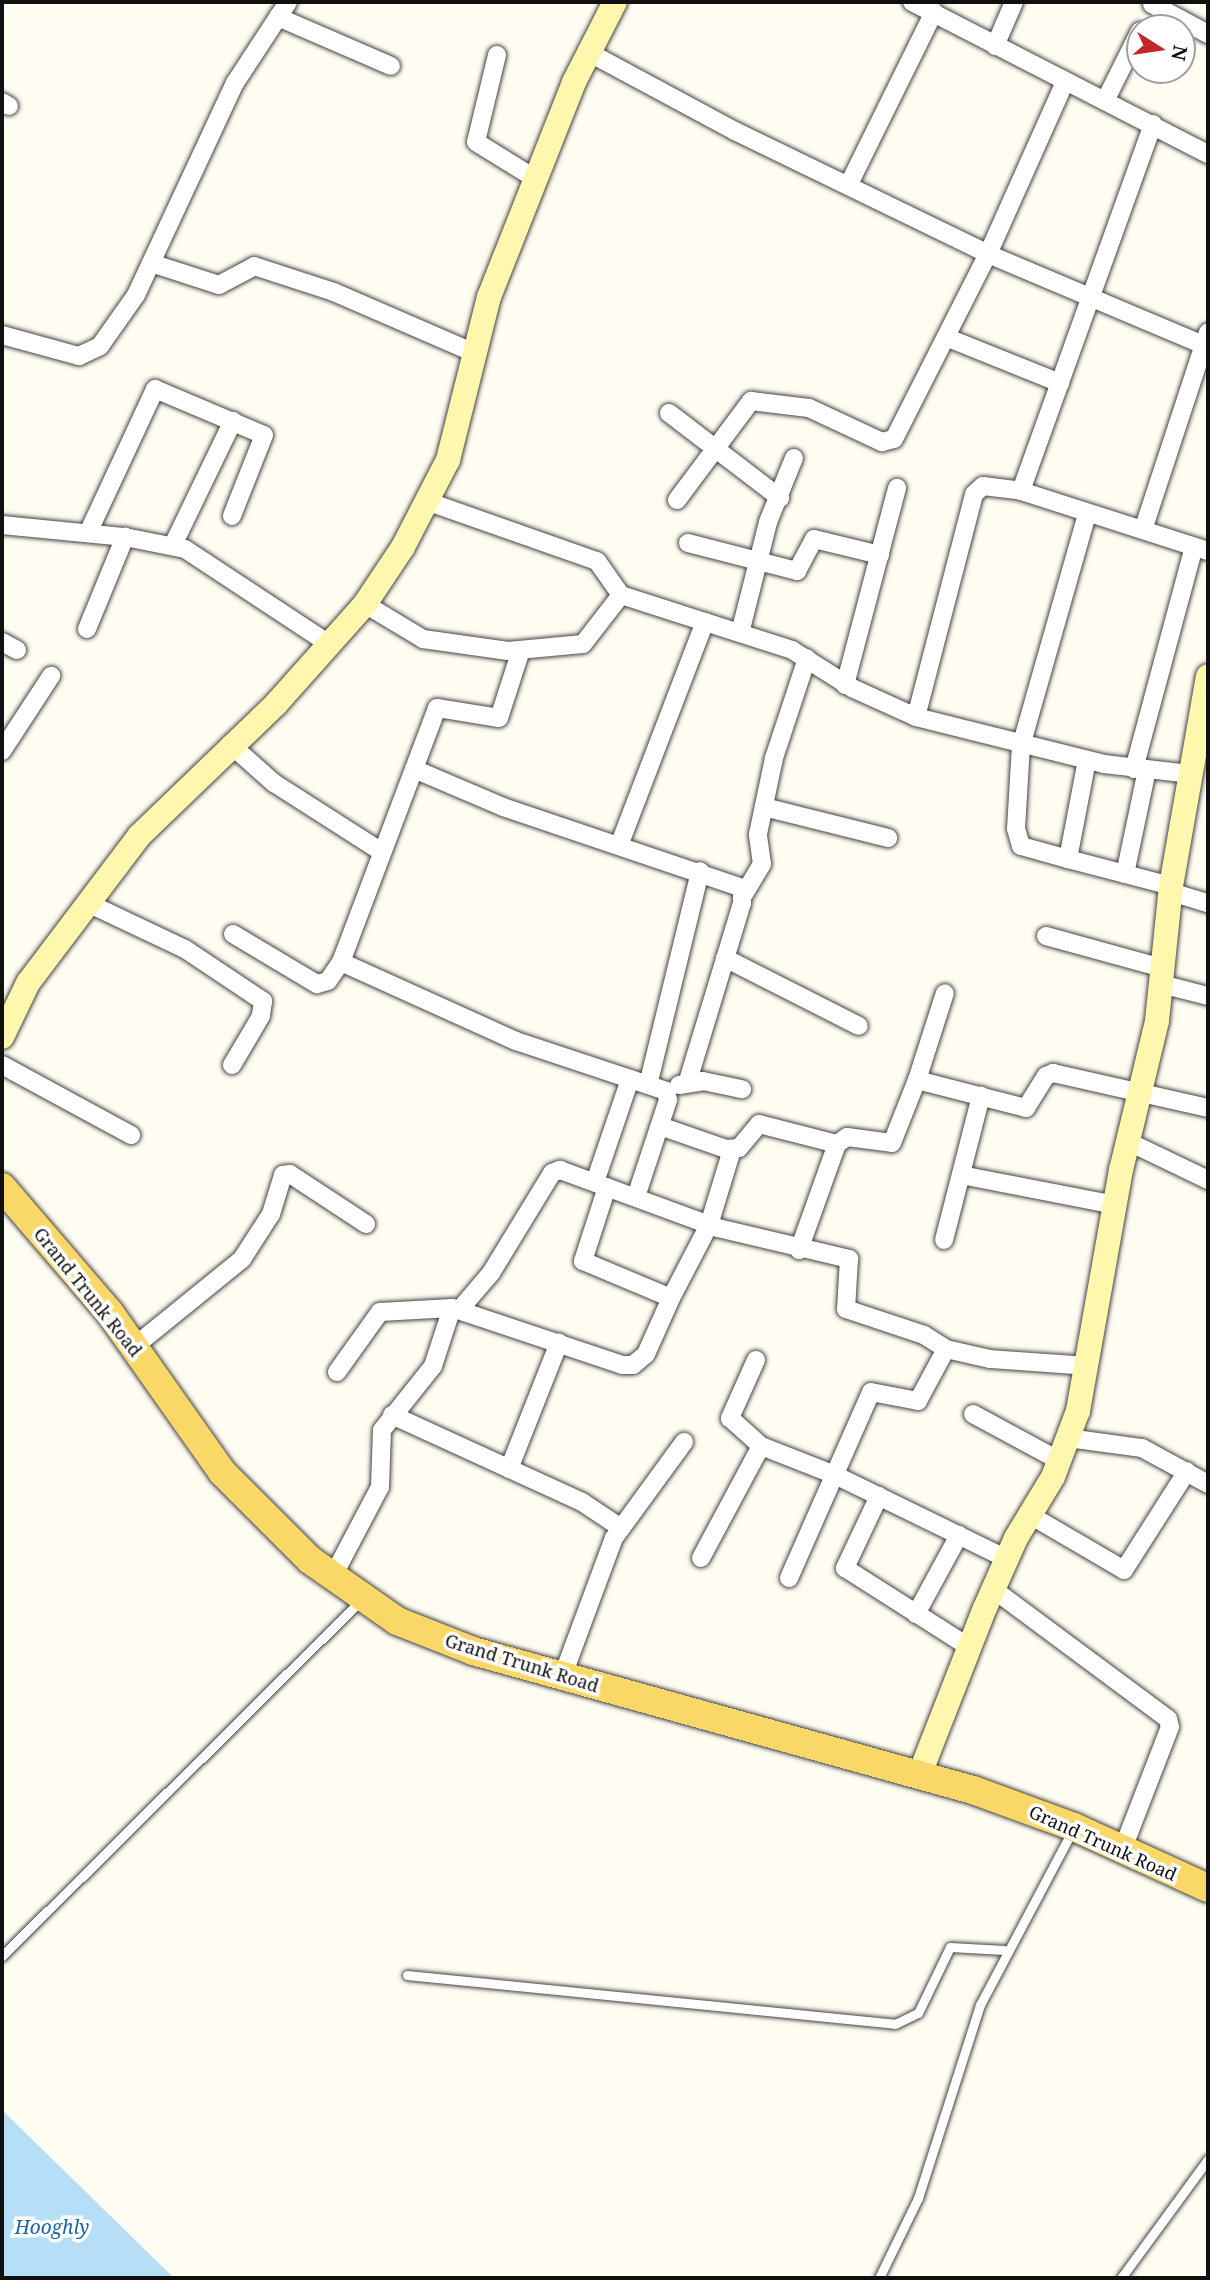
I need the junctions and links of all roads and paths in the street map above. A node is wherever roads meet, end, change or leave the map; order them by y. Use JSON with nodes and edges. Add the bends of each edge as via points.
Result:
{"nodes":[{"id":1,"x":615,"y":2,"type":"edge"},
{"id":2,"x":912,"y":2,"type":"edge"},
{"id":3,"x":1014,"y":2,"type":"edge"},
{"id":4,"x":1153,"y":3,"type":"edge"},
{"id":5,"x":932,"y":8,"type":"edge"},
{"id":6,"x":283,"y":9,"type":"edge"},
{"id":7,"x":1208,"y":34,"type":"edge"},
{"id":8,"x":995,"y":46,"type":"junction"},
{"id":9,"x":588,"y":52,"type":"junction"},
{"id":10,"x":497,"y":55,"type":"dead end"},
{"id":11,"x":1126,"y":59,"type":"edge"},
{"id":12,"x":391,"y":66,"type":"dead end"},
{"id":13,"x":1065,"y":82,"type":"junction"},
{"id":14,"x":1105,"y":101,"type":"junction"},
{"id":15,"x":1153,"y":124,"type":"junction"},
{"id":16,"x":1208,"y":154,"type":"edge"},
{"id":17,"x":536,"y":179,"type":"junction"},
{"id":18,"x":849,"y":184,"type":"junction"},
{"id":19,"x":988,"y":254,"type":"junction"},
{"id":20,"x":151,"y":263,"type":"junction"},
{"id":21,"x":1093,"y":299,"type":"junction"},
{"id":22,"x":2,"y":335,"type":"edge"},
{"id":23,"x":948,"y":338,"type":"junction"},
{"id":24,"x":1206,"y":341,"type":"edge"},
{"id":25,"x":474,"y":353,"type":"junction"},
{"id":26,"x":1060,"y":383,"type":"junction"},
{"id":27,"x":669,"y":413,"type":"dead end"},
{"id":28,"x":233,"y":421,"type":"junction"},
{"id":29,"x":715,"y":448,"type":"junction"},
{"id":30,"x":793,"y":458,"type":"dead end"},
{"id":31,"x":897,"y":488,"type":"dead end"},
{"id":32,"x":1021,"y":491,"type":"junction"},
{"id":33,"x":780,"y":498,"type":"junction"},
{"id":34,"x":677,"y":500,"type":"dead end"},
{"id":35,"x":429,"y":502,"type":"junction"},
{"id":36,"x":1087,"y":514,"type":"junction"},
{"id":37,"x":232,"y":516,"type":"dead end"},
{"id":38,"x":2,"y":525,"type":"edge"},
{"id":39,"x":1143,"y":530,"type":"junction"},
{"id":40,"x":88,"y":533,"type":"junction"},
{"id":41,"x":125,"y":537,"type":"junction"},
{"id":42,"x":688,"y":543,"type":"dead end"},
{"id":43,"x":173,"y":545,"type":"junction"},
{"id":44,"x":1201,"y":549,"type":"edge"},
{"id":45,"x":880,"y":555,"type":"junction"},
{"id":46,"x":757,"y":561,"type":"junction"},
{"id":47,"x":621,"y":595,"type":"junction"},
{"id":48,"x":365,"y":604,"type":"junction"},
{"id":49,"x":705,"y":622,"type":"junction"},
{"id":50,"x":87,"y":629,"type":"dead end"},
{"id":51,"x":740,"y":633,"type":"junction"},
{"id":52,"x":330,"y":645,"type":"junction"},
{"id":53,"x":521,"y":650,"type":"junction"},
{"id":54,"x":807,"y":658,"type":"junction"},
{"id":55,"x":51,"y":676,"type":"dead end"},
{"id":56,"x":1208,"y":676,"type":"edge"},
{"id":57,"x":845,"y":685,"type":"junction"},
{"id":58,"x":916,"y":717,"type":"junction"},
{"id":59,"x":1203,"y":734,"type":"edge"},
{"id":60,"x":230,"y":744,"type":"junction"},
{"id":61,"x":1021,"y":746,"type":"junction"},
{"id":62,"x":2,"y":751,"type":"edge"},
{"id":63,"x":1087,"y":760,"type":"junction"},
{"id":64,"x":414,"y":769,"type":"junction"},
{"id":65,"x":1140,"y":770,"type":"junction"},
{"id":66,"x":1191,"y":774,"type":"junction"},
{"id":67,"x":764,"y":807,"type":"junction"},
{"id":68,"x":888,"y":838,"type":"dead end"},
{"id":69,"x":620,"y":843,"type":"junction"},
{"id":70,"x":382,"y":852,"type":"junction"},
{"id":71,"x":1068,"y":859,"type":"junction"},
{"id":72,"x":700,"y":871,"type":"junction"},
{"id":73,"x":1125,"y":874,"type":"junction"},
{"id":74,"x":1171,"y":889,"type":"junction"},
{"id":75,"x":744,"y":894,"type":"junction"},
{"id":76,"x":1208,"y":903,"type":"edge"},
{"id":77,"x":92,"y":905,"type":"junction"},
{"id":78,"x":233,"y":934,"type":"dead end"},
{"id":79,"x":1046,"y":936,"type":"dead end"},
{"id":80,"x":725,"y":958,"type":"junction"},
{"id":81,"x":341,"y":962,"type":"junction"},
{"id":82,"x":1161,"y":976,"type":"junction"},
{"id":83,"x":944,"y":993,"type":"dead end"},
{"id":84,"x":1208,"y":996,"type":"edge"},
{"id":85,"x":859,"y":1026,"type":"dead end"},
{"id":86,"x":2,"y":1037,"type":"edge"},
{"id":87,"x":2,"y":1065,"type":"edge"},
{"id":88,"x":232,"y":1065,"type":"dead end"},
{"id":89,"x":630,"y":1079,"type":"junction"},
{"id":90,"x":917,"y":1080,"type":"junction"},
{"id":91,"x":688,"y":1081,"type":"junction"},
{"id":92,"x":648,"y":1085,"type":"junction"},
{"id":93,"x":742,"y":1089,"type":"dead end"},
{"id":94,"x":666,"y":1091,"type":"junction"},
{"id":95,"x":1143,"y":1093,"type":"junction"},
{"id":96,"x":981,"y":1096,"type":"junction"},
{"id":97,"x":1208,"y":1108,"type":"edge"},
{"id":98,"x":660,"y":1126,"type":"junction"},
{"id":99,"x":131,"y":1135,"type":"dead end"},
{"id":100,"x":1129,"y":1143,"type":"junction"},
{"id":101,"x":837,"y":1144,"type":"junction"},
{"id":102,"x":732,"y":1150,"type":"junction"},
{"id":103,"x":961,"y":1175,"type":"junction"},
{"id":104,"x":1208,"y":1180,"type":"edge"},
{"id":105,"x":601,"y":1184,"type":"junction"},
{"id":106,"x":2,"y":1187,"type":"edge"},
{"id":107,"x":636,"y":1197,"type":"junction"},
{"id":108,"x":1116,"y":1205,"type":"junction"},
{"id":109,"x":366,"y":1224,"type":"dead end"},
{"id":110,"x":709,"y":1225,"type":"junction"},
{"id":111,"x":944,"y":1240,"type":"dead end"},
{"id":112,"x":799,"y":1250,"type":"junction"},
{"id":113,"x":671,"y":1298,"type":"junction"},
{"id":114,"x":457,"y":1308,"type":"junction"},
{"id":115,"x":559,"y":1343,"type":"junction"},
{"id":116,"x":135,"y":1346,"type":"junction"},
{"id":117,"x":946,"y":1349,"type":"junction"},
{"id":118,"x":756,"y":1360,"type":"dead end"},
{"id":119,"x":1087,"y":1366,"type":"junction"},
{"id":120,"x":337,"y":1372,"type":"dead end"},
{"id":121,"x":973,"y":1414,"type":"dead end"},
{"id":122,"x":392,"y":1415,"type":"junction"},
{"id":123,"x":684,"y":1442,"type":"dead end"},
{"id":124,"x":761,"y":1446,"type":"junction"},
{"id":125,"x":1064,"y":1449,"type":"junction"},
{"id":126,"x":509,"y":1469,"type":"junction"},
{"id":127,"x":1186,"y":1471,"type":"junction"},
{"id":128,"x":835,"y":1475,"type":"junction"},
{"id":129,"x":1208,"y":1484,"type":"edge"},
{"id":130,"x":879,"y":1496,"type":"junction"},
{"id":131,"x":1030,"y":1515,"type":"junction"},
{"id":132,"x":621,"y":1528,"type":"junction"},
{"id":133,"x":959,"y":1535,"type":"junction"},
{"id":134,"x":701,"y":1558,"type":"dead end"},
{"id":135,"x":1007,"y":1559,"type":"junction"},
{"id":136,"x":332,"y":1578,"type":"junction"},
{"id":137,"x":789,"y":1578,"type":"dead end"},
{"id":138,"x":993,"y":1589,"type":"junction"},
{"id":139,"x":361,"y":1600,"type":"junction"},
{"id":140,"x":916,"y":1614,"type":"junction"},
{"id":141,"x":969,"y":1647,"type":"junction"},
{"id":142,"x":563,"y":1675,"type":"junction"},
{"id":143,"x":919,"y":1776,"type":"junction"},
{"id":144,"x":1074,"y":1827,"type":"junction"},
{"id":145,"x":1122,"y":1851,"type":"junction"},
{"id":146,"x":1208,"y":1888,"type":"edge"},
{"id":147,"x":1004,"y":1950,"type":"junction"},
{"id":148,"x":2,"y":1956,"type":"edge"},
{"id":149,"x":407,"y":1975,"type":"dead end"},
{"id":150,"x":1208,"y":2160,"type":"edge"},
{"id":151,"x":879,"y":2278,"type":"edge"},
{"id":152,"x":1121,"y":2278,"type":"edge"}],
"edges":[{"from":1,"to":9,"type":"street"},
{"from":2,"to":5,"type":"street"},
{"from":3,"to":8,"type":"street"},
{"from":4,"to":7,"type":"street"},
{"from":5,"to":8,"type":"street"},
{"from":5,"to":18,"type":"street"},
{"from":6,"to":12,"type":"street"},
{"from":6,"to":20,"type":"street","via":[[234,83]]},
{"from":8,"to":13,"type":"street"},
{"from":9,"to":17,"type":"street"},
{"from":9,"to":18,"type":"street","via":[[735,131]]},
{"from":10,"to":17,"type":"street","via":[[476,142]]},
{"from":11,"to":14,"type":"street"},
{"from":13,"to":14,"type":"street"},
{"from":13,"to":19,"type":"street"},
{"from":14,"to":15,"type":"street"},
{"from":15,"to":16,"type":"street"},
{"from":15,"to":21,"type":"street"},
{"from":17,"to":25,"type":"street"},
{"from":18,"to":19,"type":"street"},
{"from":19,"to":21,"type":"street"},
{"from":19,"to":23,"type":"street"},
{"from":20,"to":22,"type":"street","via":[[136,295],[88,355],[63,353]]},
{"from":20,"to":25,"type":"street","via":[[219,285],[254,266],[334,292]]},
{"from":21,"to":24,"type":"street"},
{"from":21,"to":26,"type":"street"},
{"from":23,"to":26,"type":"street"},
{"from":23,"to":29,"type":"street","via":[[891,442],[809,408],[755,401]]},
{"from":24,"to":39,"type":"street"},
{"from":25,"to":35,"type":"street","via":[[457,433]]},
{"from":26,"to":32,"type":"street"},
{"from":27,"to":29,"type":"street"},
{"from":28,"to":37,"type":"street","via":[[265,438]]},
{"from":28,"to":40,"type":"street","via":[[154,390]]},
{"from":28,"to":43,"type":"street"},
{"from":29,"to":33,"type":"street"},
{"from":29,"to":34,"type":"street"},
{"from":30,"to":33,"type":"street"},
{"from":31,"to":45,"type":"street"},
{"from":32,"to":36,"type":"street"},
{"from":32,"to":58,"type":"street","via":[[983,486],[974,494]]},
{"from":33,"to":46,"type":"street"},
{"from":35,"to":47,"type":"street","via":[[597,561]]},
{"from":35,"to":48,"type":"street"},
{"from":36,"to":39,"type":"street"},
{"from":36,"to":61,"type":"street"},
{"from":38,"to":40,"type":"street"},
{"from":39,"to":44,"type":"street"},
{"from":40,"to":41,"type":"street"},
{"from":41,"to":43,"type":"street"},
{"from":41,"to":50,"type":"street"},
{"from":42,"to":46,"type":"street"},
{"from":43,"to":52,"type":"street","via":[[221,568]]},
{"from":44,"to":65,"type":"street"},
{"from":45,"to":46,"type":"street","via":[[814,539],[800,570]]},
{"from":45,"to":57,"type":"street"},
{"from":46,"to":51,"type":"street"},
{"from":47,"to":49,"type":"street"},
{"from":47,"to":53,"type":"street","via":[[583,644]]},
{"from":48,"to":52,"type":"street"},
{"from":48,"to":53,"type":"street","via":[[435,643]]},
{"from":49,"to":51,"type":"street"},
{"from":49,"to":69,"type":"street"},
{"from":51,"to":54,"type":"street"},
{"from":52,"to":60,"type":"street"},
{"from":53,"to":64,"type":"street","via":[[499,718],[439,707]]},
{"from":54,"to":57,"type":"street"},
{"from":54,"to":67,"type":"street","via":[[777,743]]},
{"from":55,"to":62,"type":"street"},
{"from":56,"to":59,"type":"street"},
{"from":57,"to":58,"type":"street"},
{"from":58,"to":61,"type":"street"},
{"from":59,"to":66,"type":"street"},
{"from":60,"to":70,"type":"street","via":[[274,783]]},
{"from":60,"to":77,"type":"street","via":[[139,836]]},
{"from":61,"to":63,"type":"street"},
{"from":61,"to":71,"type":"street","via":[[1016,842]]},
{"from":63,"to":65,"type":"street"},
{"from":63,"to":71,"type":"street"},
{"from":64,"to":69,"type":"street","via":[[503,807]]},
{"from":64,"to":70,"type":"street"},
{"from":65,"to":66,"type":"street"},
{"from":65,"to":73,"type":"street"},
{"from":66,"to":74,"type":"street"},
{"from":67,"to":68,"type":"street"},
{"from":67,"to":75,"type":"street","via":[[758,834],[762,864]]},
{"from":69,"to":72,"type":"street"},
{"from":70,"to":81,"type":"street"},
{"from":71,"to":73,"type":"street"},
{"from":72,"to":75,"type":"street","via":[[736,884]]},
{"from":72,"to":92,"type":"street"},
{"from":73,"to":74,"type":"street"},
{"from":74,"to":76,"type":"street"},
{"from":74,"to":82,"type":"street"},
{"from":75,"to":80,"type":"street"},
{"from":77,"to":86,"type":"street","via":[[28,983]]},
{"from":77,"to":88,"type":"street","via":[[185,950],[263,1001],[261,1016]]},
{"from":78,"to":81,"type":"street","via":[[317,984],[328,981]]},
{"from":79,"to":82,"type":"street"},
{"from":80,"to":85,"type":"street"},
{"from":80,"to":91,"type":"street"},
{"from":81,"to":89,"type":"street","via":[[516,1041]]},
{"from":82,"to":84,"type":"street"},
{"from":82,"to":95,"type":"street"},
{"from":83,"to":90,"type":"street"},
{"from":87,"to":99,"type":"street"},
{"from":89,"to":92,"type":"street"},
{"from":89,"to":105,"type":"street"},
{"from":90,"to":96,"type":"street"},
{"from":90,"to":101,"type":"street","via":[[892,1143],[847,1137]]},
{"from":91,"to":93,"type":"street"},
{"from":91,"to":94,"type":"street"},
{"from":92,"to":94,"type":"street"},
{"from":94,"to":98,"type":"street"},
{"from":95,"to":96,"type":"street","via":[[1053,1073],[1046,1076],[1030,1107]]},
{"from":95,"to":97,"type":"street"},
{"from":95,"to":100,"type":"street"},
{"from":96,"to":103,"type":"street"},
{"from":98,"to":102,"type":"street"},
{"from":98,"to":107,"type":"street"},
{"from":100,"to":104,"type":"street"},
{"from":100,"to":108,"type":"street"},
{"from":101,"to":102,"type":"street","via":[[759,1124]]},
{"from":101,"to":112,"type":"street"},
{"from":102,"to":110,"type":"street"},
{"from":103,"to":108,"type":"street"},
{"from":103,"to":111,"type":"street"},
{"from":105,"to":107,"type":"street"},
{"from":105,"to":113,"type":"street","via":[[583,1261]]},
{"from":105,"to":114,"type":"street","via":[[571,1172],[552,1173],[495,1267]]},
{"from":106,"to":116,"type":"main road","name":"Grand Trunk Road"},
{"from":107,"to":110,"type":"street"},
{"from":108,"to":119,"type":"street"},
{"from":109,"to":116,"type":"street","via":[[285,1174],[271,1214],[242,1259]]},
{"from":110,"to":112,"type":"street"},
{"from":110,"to":113,"type":"street"},
{"from":112,"to":117,"type":"street","via":[[850,1260],[846,1309],[924,1335]]},
{"from":113,"to":115,"type":"street","via":[[646,1354],[632,1365]]},
{"from":114,"to":115,"type":"street"},
{"from":114,"to":120,"type":"street","via":[[380,1312]]},
{"from":114,"to":122,"type":"street","via":[[433,1366]]},
{"from":115,"to":126,"type":"street"},
{"from":116,"to":136,"type":"main road","name":"Grand Trunk Road","via":[[222,1472]]},
{"from":117,"to":119,"type":"street","via":[[990,1359]]},
{"from":117,"to":128,"type":"street","via":[[918,1401],[869,1394]]},
{"from":118,"to":124,"type":"street","via":[[730,1418]]},
{"from":119,"to":125,"type":"street"},
{"from":121,"to":125,"type":"street"},
{"from":122,"to":126,"type":"street"},
{"from":122,"to":136,"type":"street","via":[[378,1444],[380,1487]]},
{"from":123,"to":132,"type":"street"},
{"from":124,"to":128,"type":"street"},
{"from":124,"to":134,"type":"street"},
{"from":125,"to":127,"type":"street","via":[[1142,1448]]},
{"from":125,"to":131,"type":"street"},
{"from":126,"to":132,"type":"street","via":[[582,1502]]},
{"from":127,"to":129,"type":"street"},
{"from":127,"to":131,"type":"street","via":[[1124,1570]]},
{"from":128,"to":130,"type":"street"},
{"from":128,"to":137,"type":"street"},
{"from":130,"to":133,"type":"street"},
{"from":130,"to":140,"type":"street","via":[[845,1568]]},
{"from":131,"to":135,"type":"street"},
{"from":132,"to":142,"type":"street"},
{"from":133,"to":135,"type":"street"},
{"from":133,"to":140,"type":"street"},
{"from":135,"to":138,"type":"street"},
{"from":136,"to":139,"type":"main road","name":"Grand Trunk Road"},
{"from":138,"to":141,"type":"street"},
{"from":138,"to":145,"type":"street","via":[[1168,1718],[1170,1727]]},
{"from":139,"to":142,"type":"main road","name":"Grand Trunk Road","via":[[473,1651]]},
{"from":139,"to":148,"type":"lane"},
{"from":140,"to":141,"type":"street"},
{"from":141,"to":143,"type":"street"},
{"from":142,"to":143,"type":"main road","name":"Grand Trunk Road"},
{"from":143,"to":144,"type":"main road","name":"Grand Trunk Road"},
{"from":144,"to":145,"type":"main road","name":"Grand Trunk Road"},
{"from":144,"to":147,"type":"lane"},
{"from":145,"to":146,"type":"main road","name":"Grand Trunk Road"},
{"from":147,"to":149,"type":"lane","via":[[950,1947],[918,2013],[895,2024]]},
{"from":147,"to":151,"type":"lane","via":[[980,2005],[918,2198]]},
{"from":150,"to":152,"type":"lane"}]}
